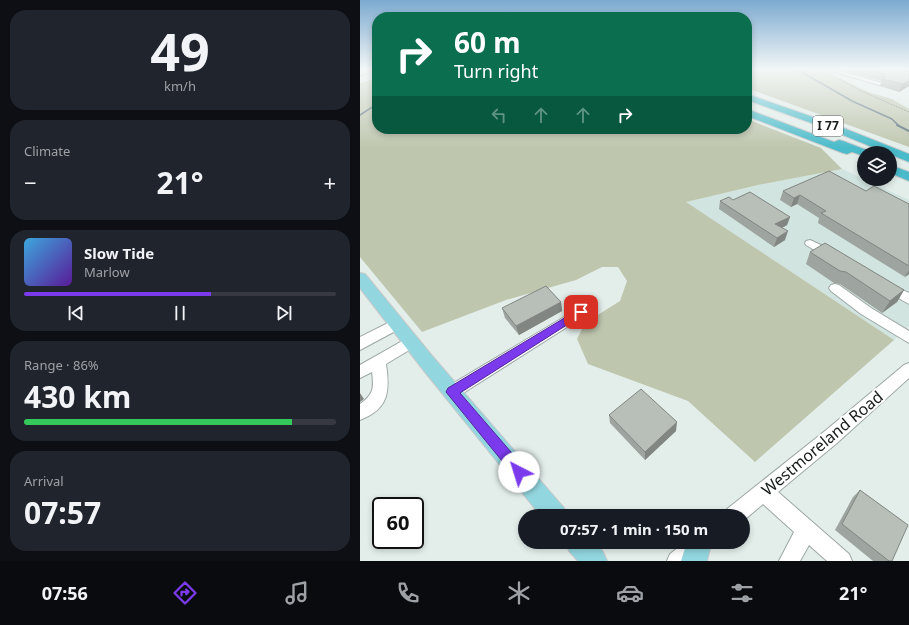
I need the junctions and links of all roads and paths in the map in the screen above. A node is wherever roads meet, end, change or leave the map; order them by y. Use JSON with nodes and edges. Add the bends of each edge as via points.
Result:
{"nodes":[{"id":1,"x":756,"y":96,"type":"edge"},
{"id":2,"x":873,"y":96,"type":"edge"},
{"id":3,"x":752,"y":98,"type":"edge"},
{"id":4,"x":752,"y":110,"type":"edge"},
{"id":5,"x":909,"y":112,"type":"edge"},
{"id":6,"x":752,"y":114,"type":"edge"},
{"id":7,"x":857,"y":150,"type":"edge"},
{"id":8,"x":909,"y":153,"type":"edge"},
{"id":9,"x":857,"y":155,"type":"edge"},
{"id":10,"x":909,"y":158,"type":"edge"},
{"id":11,"x":897,"y":166,"type":"edge"},
{"id":12,"x":909,"y":171,"type":"edge"},
{"id":13,"x":897,"y":172,"type":"edge"},
{"id":14,"x":909,"y":177,"type":"edge"},
{"id":15,"x":810,"y":243,"type":"dead end"},
{"id":16,"x":842,"y":260,"type":"edge"},
{"id":17,"x":360,"y":278,"type":"edge"},
{"id":18,"x":881,"y":283,"type":"edge"},
{"id":19,"x":835,"y":288,"type":"dead end"},
{"id":20,"x":909,"y":299,"type":"edge"},
{"id":21,"x":581,"y":312,"type":"dead end"},
{"id":22,"x":396,"y":324,"type":"junction"},
{"id":23,"x":909,"y":338,"type":"edge"},
{"id":24,"x":411,"y":342,"type":"junction"},
{"id":25,"x":360,"y":344,"type":"edge"},
{"id":26,"x":378,"y":362,"type":"junction"},
{"id":27,"x":909,"y":369,"type":"edge"},
{"id":28,"x":360,"y":372,"type":"edge"},
{"id":29,"x":452,"y":392,"type":"junction"},
{"id":30,"x":360,"y":413,"type":"edge"},
{"id":31,"x":764,"y":492,"type":"junction"},
{"id":32,"x":550,"y":509,"type":"edge"},
{"id":33,"x":743,"y":509,"type":"edge"},
{"id":34,"x":806,"y":530,"type":"junction"},
{"id":35,"x":584,"y":549,"type":"edge"},
{"id":36,"x":698,"y":549,"type":"edge"},
{"id":37,"x":594,"y":561,"type":"edge"},
{"id":38,"x":677,"y":561,"type":"edge"},
{"id":39,"x":789,"y":561,"type":"edge"},
{"id":40,"x":842,"y":561,"type":"edge"}],
"edges":[{"from":1,"to":8,"type":"highway","number":"I 77"},
{"from":2,"to":5,"type":"path"},
{"from":3,"to":10,"type":"highway","number":"I 77"},
{"from":4,"to":7,"type":"highway","number":"I 77"},
{"from":6,"to":9,"type":"highway","number":"I 77"},
{"from":11,"to":12,"type":"highway"},
{"from":13,"to":14,"type":"highway"},
{"from":15,"to":16,"type":"street"},
{"from":17,"to":22,"type":"main road"},
{"from":18,"to":20,"type":"street"},
{"from":19,"to":23,"type":"street"},
{"from":21,"to":29,"type":"street"},
{"from":22,"to":24,"type":"main road"},
{"from":22,"to":25,"type":"street"},
{"from":24,"to":26,"type":"street"},
{"from":24,"to":29,"type":"main road"},
{"from":26,"to":28,"type":"street"},
{"from":26,"to":30,"type":"street","via":[[381,391],[374,403]]},
{"from":27,"to":31,"type":"street","name":"Westmoreland Road"},
{"from":29,"to":32,"type":"main road"},
{"from":31,"to":33,"type":"street","name":"Westmoreland Road"},
{"from":31,"to":34,"type":"street"},
{"from":34,"to":39,"type":"street"},
{"from":34,"to":40,"type":"street"},
{"from":35,"to":37,"type":"main road"},
{"from":36,"to":38,"type":"street"}]}
